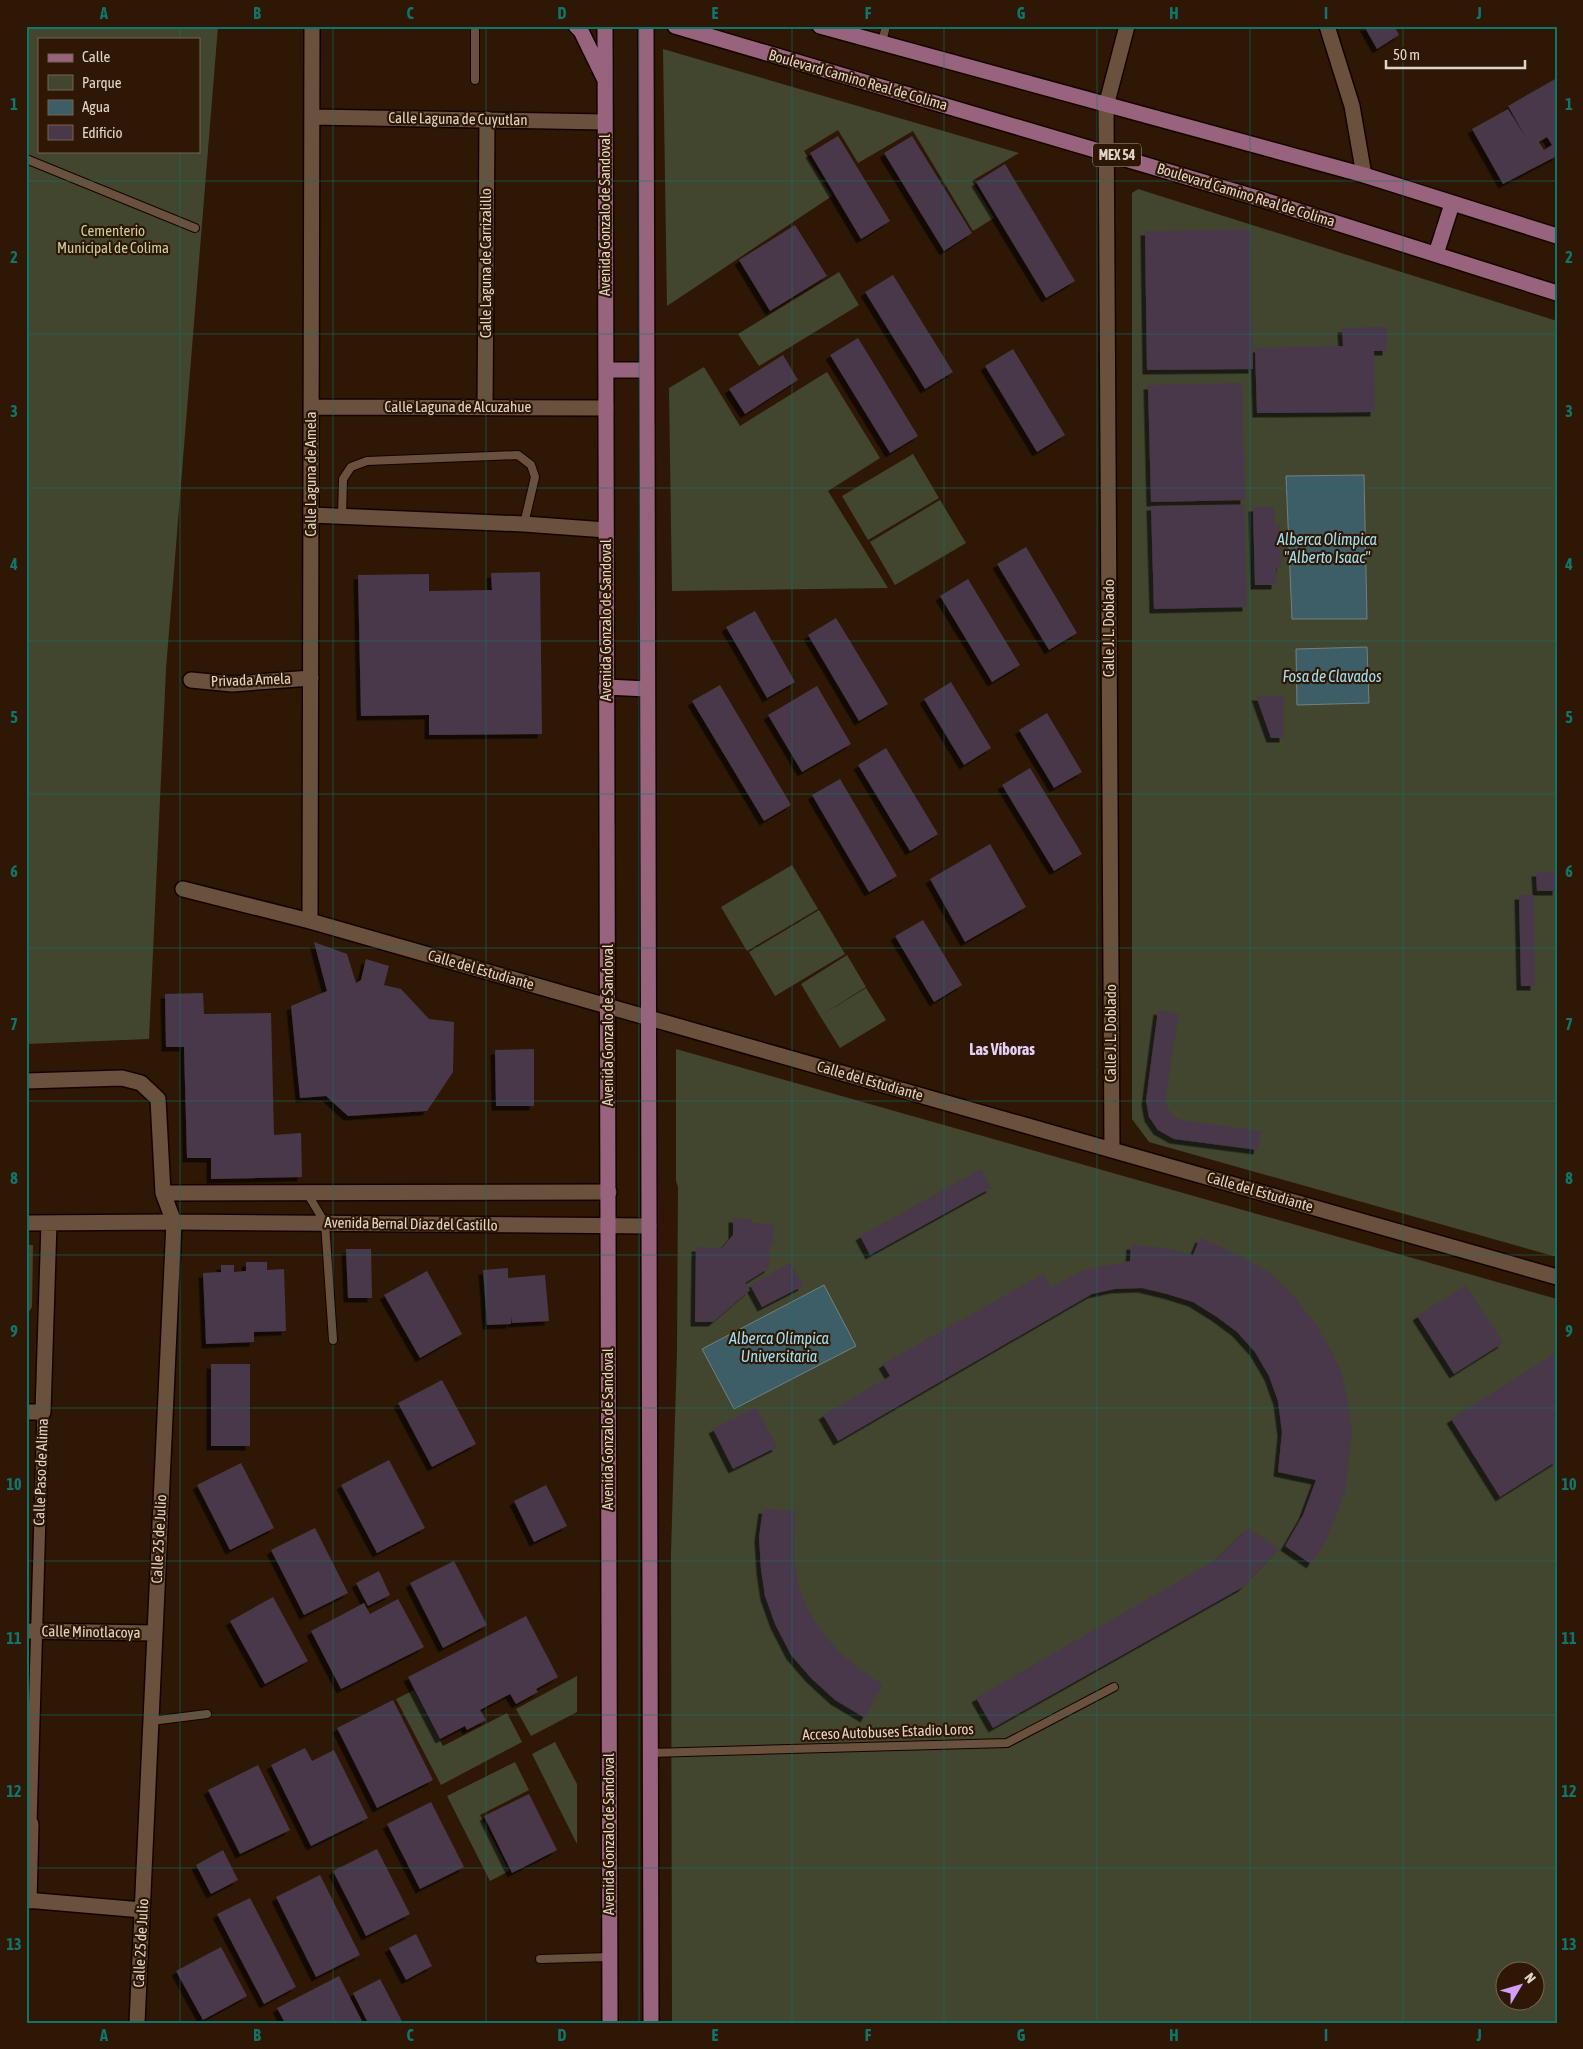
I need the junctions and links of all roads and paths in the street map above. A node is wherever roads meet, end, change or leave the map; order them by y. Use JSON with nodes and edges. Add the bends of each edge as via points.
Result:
{"nodes":[{"id":1,"x":312,"y":26,"type":"edge"},
{"id":2,"x":475,"y":26,"type":"edge"},
{"id":3,"x":576,"y":26,"type":"edge"},
{"id":4,"x":605,"y":26,"type":"edge"},
{"id":5,"x":646,"y":26,"type":"edge"},
{"id":6,"x":675,"y":26,"type":"edge"},
{"id":7,"x":820,"y":26,"type":"edge"},
{"id":8,"x":886,"y":26,"type":"edge"},
{"id":9,"x":1127,"y":26,"type":"edge"},
{"id":10,"x":1332,"y":28,"type":"edge"},
{"id":11,"x":882,"y":42,"type":"junction"},
{"id":12,"x":475,"y":80,"type":"dead end"},
{"id":13,"x":605,"y":80,"type":"junction"},
{"id":14,"x":1106,"y":106,"type":"junction"},
{"id":15,"x":312,"y":117,"type":"junction"},
{"id":16,"x":487,"y":119,"type":"junction"},
{"id":17,"x":605,"y":122,"type":"junction"},
{"id":18,"x":1106,"y":152,"type":"junction"},
{"id":19,"x":26,"y":159,"type":"edge"},
{"id":20,"x":1364,"y":175,"type":"junction"},
{"id":21,"x":1452,"y":204,"type":"junction"},
{"id":22,"x":195,"y":228,"type":"dead end"},
{"id":23,"x":1557,"y":236,"type":"edge"},
{"id":24,"x":1436,"y":254,"type":"junction"},
{"id":25,"x":1557,"y":293,"type":"edge"},
{"id":26,"x":606,"y":370,"type":"junction"},
{"id":27,"x":646,"y":370,"type":"junction"},
{"id":28,"x":311,"y":407,"type":"junction"},
{"id":29,"x":485,"y":408,"type":"junction"},
{"id":30,"x":606,"y":408,"type":"junction"},
{"id":31,"x":311,"y":514,"type":"junction"},
{"id":32,"x":342,"y":516,"type":"junction"},
{"id":33,"x":524,"y":524,"type":"junction"},
{"id":34,"x":606,"y":530,"type":"junction"},
{"id":35,"x":311,"y":678,"type":"junction"},
{"id":36,"x":191,"y":680,"type":"dead end"},
{"id":37,"x":606,"y":686,"type":"junction"},
{"id":38,"x":647,"y":689,"type":"junction"},
{"id":39,"x":183,"y":888,"type":"dead end"},
{"id":40,"x":310,"y":921,"type":"junction"},
{"id":41,"x":607,"y":1006,"type":"junction"},
{"id":42,"x":649,"y":1018,"type":"junction"},
{"id":43,"x":26,"y":1081,"type":"edge"},
{"id":44,"x":1112,"y":1150,"type":"junction"},
{"id":45,"x":609,"y":1192,"type":"junction"},
{"id":46,"x":307,"y":1193,"type":"junction"},
{"id":47,"x":163,"y":1194,"type":"junction"},
{"id":48,"x":174,"y":1222,"type":"junction"},
{"id":49,"x":26,"y":1223,"type":"edge"},
{"id":50,"x":48,"y":1223,"type":"junction"},
{"id":51,"x":325,"y":1223,"type":"junction"},
{"id":52,"x":608,"y":1226,"type":"junction"},
{"id":53,"x":649,"y":1226,"type":"junction"},
{"id":54,"x":1557,"y":1277,"type":"edge"},
{"id":55,"x":333,"y":1340,"type":"dead end"},
{"id":56,"x":26,"y":1412,"type":"edge"},
{"id":57,"x":43,"y":1412,"type":"junction"},
{"id":58,"x":32,"y":1631,"type":"edge"},
{"id":59,"x":155,"y":1633,"type":"junction"},
{"id":60,"x":1114,"y":1688,"type":"dead end"},
{"id":61,"x":207,"y":1714,"type":"dead end"},
{"id":62,"x":151,"y":1721,"type":"junction"},
{"id":63,"x":650,"y":1753,"type":"junction"},
{"id":64,"x":29,"y":1824,"type":"edge"},
{"id":65,"x":28,"y":1900,"type":"edge"},
{"id":66,"x":142,"y":1910,"type":"junction"},
{"id":67,"x":610,"y":1957,"type":"junction"},
{"id":68,"x":540,"y":1959,"type":"dead end"},
{"id":69,"x":137,"y":2023,"type":"edge"},
{"id":70,"x":610,"y":2023,"type":"edge"},
{"id":71,"x":651,"y":2023,"type":"edge"}],
"edges":[{"from":1,"to":15,"type":"street","name":"Calle Laguna de Amela"},
{"from":2,"to":12,"type":"lane"},
{"from":3,"to":13,"type":"main road"},
{"from":4,"to":13,"type":"main road","name":"Avenida Gonzalo de Sandoval"},
{"from":5,"to":27,"type":"main road"},
{"from":6,"to":18,"type":"main road","name":"Boulevard Camino Real de Colima","number":"MEX 54"},
{"from":7,"to":11,"type":"main road"},
{"from":8,"to":11,"type":"lane"},
{"from":9,"to":14,"type":"street","name":"Calle J. L. Doblado"},
{"from":10,"to":20,"type":"street","via":[[1352,106]]},
{"from":11,"to":14,"type":"main road"},
{"from":13,"to":17,"type":"main road","name":"Avenida Gonzalo de Sandoval"},
{"from":14,"to":18,"type":"street","name":"Calle J. L. Doblado"},
{"from":14,"to":20,"type":"main road"},
{"from":15,"to":16,"type":"street","name":"Calle Laguna de Cuyutlan"},
{"from":15,"to":28,"type":"street","name":"Calle Laguna de Amela"},
{"from":16,"to":17,"type":"street","name":"Calle Laguna de Cuyutlan"},
{"from":16,"to":29,"type":"street","name":"Calle Laguna de Carrizalillo"},
{"from":17,"to":26,"type":"main road","name":"Avenida Gonzalo de Sandoval"},
{"from":18,"to":24,"type":"main road","name":"Boulevard Camino Real de Colima","number":"MEX 54","via":[[1260,205]]},
{"from":18,"to":44,"type":"street","name":"Calle J. L. Doblado"},
{"from":19,"to":22,"type":"lane"},
{"from":20,"to":21,"type":"main road"},
{"from":21,"to":23,"type":"main road"},
{"from":21,"to":24,"type":"main road"},
{"from":24,"to":25,"type":"main road","name":"Boulevard Camino Real de Colima","number":"MEX 54"},
{"from":26,"to":27,"type":"main road"},
{"from":26,"to":30,"type":"main road","name":"Avenida Gonzalo de Sandoval"},
{"from":27,"to":38,"type":"main road"},
{"from":28,"to":29,"type":"street","name":"Calle Laguna de Alcuzahue"},
{"from":28,"to":31,"type":"street","name":"Calle Laguna de Amela"},
{"from":29,"to":30,"type":"street","name":"Calle Laguna de Alcuzahue"},
{"from":30,"to":34,"type":"main road","name":"Avenida Gonzalo de Sandoval"},
{"from":31,"to":32,"type":"street"},
{"from":31,"to":35,"type":"street","name":"Calle Laguna de Amela"},
{"from":32,"to":33,"type":"street"},
{"from":32,"to":33,"type":"lane","via":[[343,479],[351,468],[367,460],[518,455],[531,465],[535,477]]},
{"from":33,"to":34,"type":"street"},
{"from":34,"to":37,"type":"main road","name":"Avenida Gonzalo de Sandoval"},
{"from":35,"to":36,"type":"street","name":"Privada Amela","via":[[232,684]]},
{"from":35,"to":40,"type":"street","name":"Calle Laguna de Amela"},
{"from":37,"to":38,"type":"main road"},
{"from":37,"to":41,"type":"main road","name":"Avenida Gonzalo de Sandoval"},
{"from":38,"to":42,"type":"main road"},
{"from":39,"to":40,"type":"street","name":"Calle del Estudiante"},
{"from":40,"to":41,"type":"street","name":"Calle del Estudiante"},
{"from":41,"to":42,"type":"street","name":"Calle del Estudiante"},
{"from":41,"to":45,"type":"main road","name":"Avenida Gonzalo de Sandoval"},
{"from":42,"to":44,"type":"street","name":"Calle del Estudiante"},
{"from":42,"to":53,"type":"main road"},
{"from":43,"to":47,"type":"street","name":"Calle 25 de Julio","via":[[122,1078],[142,1083],[158,1099]]},
{"from":44,"to":54,"type":"street","name":"Calle del Estudiante"},
{"from":45,"to":46,"type":"street","name":"Avenida Bernal Díaz del Castillo"},
{"from":45,"to":52,"type":"main road","name":"Avenida Gonzalo de Sandoval"},
{"from":46,"to":47,"type":"street","name":"Avenida Bernal Díaz del Castillo"},
{"from":46,"to":51,"type":"lane"},
{"from":47,"to":48,"type":"street","name":"Calle 25 de Julio"},
{"from":48,"to":50,"type":"street","name":"Avenida Bernal Díaz del Castillo"},
{"from":48,"to":51,"type":"street","name":"Avenida Bernal Díaz del Castillo"},
{"from":48,"to":59,"type":"street","name":"Calle 25 de Julio"},
{"from":49,"to":50,"type":"street","name":"Avenida Bernal Díaz del Castillo"},
{"from":50,"to":57,"type":"street","name":"Calle Paso de Alima"},
{"from":51,"to":52,"type":"street","name":"Avenida Bernal Díaz del Castillo"},
{"from":51,"to":55,"type":"lane"},
{"from":52,"to":53,"type":"street","name":"Avenida Bernal Díaz del Castillo"},
{"from":52,"to":67,"type":"main road","name":"Avenida Gonzalo de Sandoval"},
{"from":53,"to":63,"type":"main road"},
{"from":56,"to":57,"type":"street"},
{"from":57,"to":58,"type":"street","name":"Calle Paso de Alima"},
{"from":58,"to":59,"type":"street","name":"Calle Minotlacoya"},
{"from":58,"to":64,"type":"street","name":"Calle Paso de Alima"},
{"from":59,"to":62,"type":"street","name":"Calle 25 de Julio"},
{"from":60,"to":63,"type":"lane","name":"Acceso Autobuses Estadio Loros","via":[[1007,1743]]},
{"from":61,"to":62,"type":"lane"},
{"from":62,"to":66,"type":"street","name":"Calle 25 de Julio"},
{"from":63,"to":71,"type":"main road"},
{"from":64,"to":65,"type":"street","name":"Calle Paso de Alima"},
{"from":65,"to":66,"type":"street"},
{"from":66,"to":69,"type":"street","name":"Calle 25 de Julio"},
{"from":67,"to":68,"type":"lane"},
{"from":67,"to":70,"type":"main road","name":"Avenida Gonzalo de Sandoval"}]}
